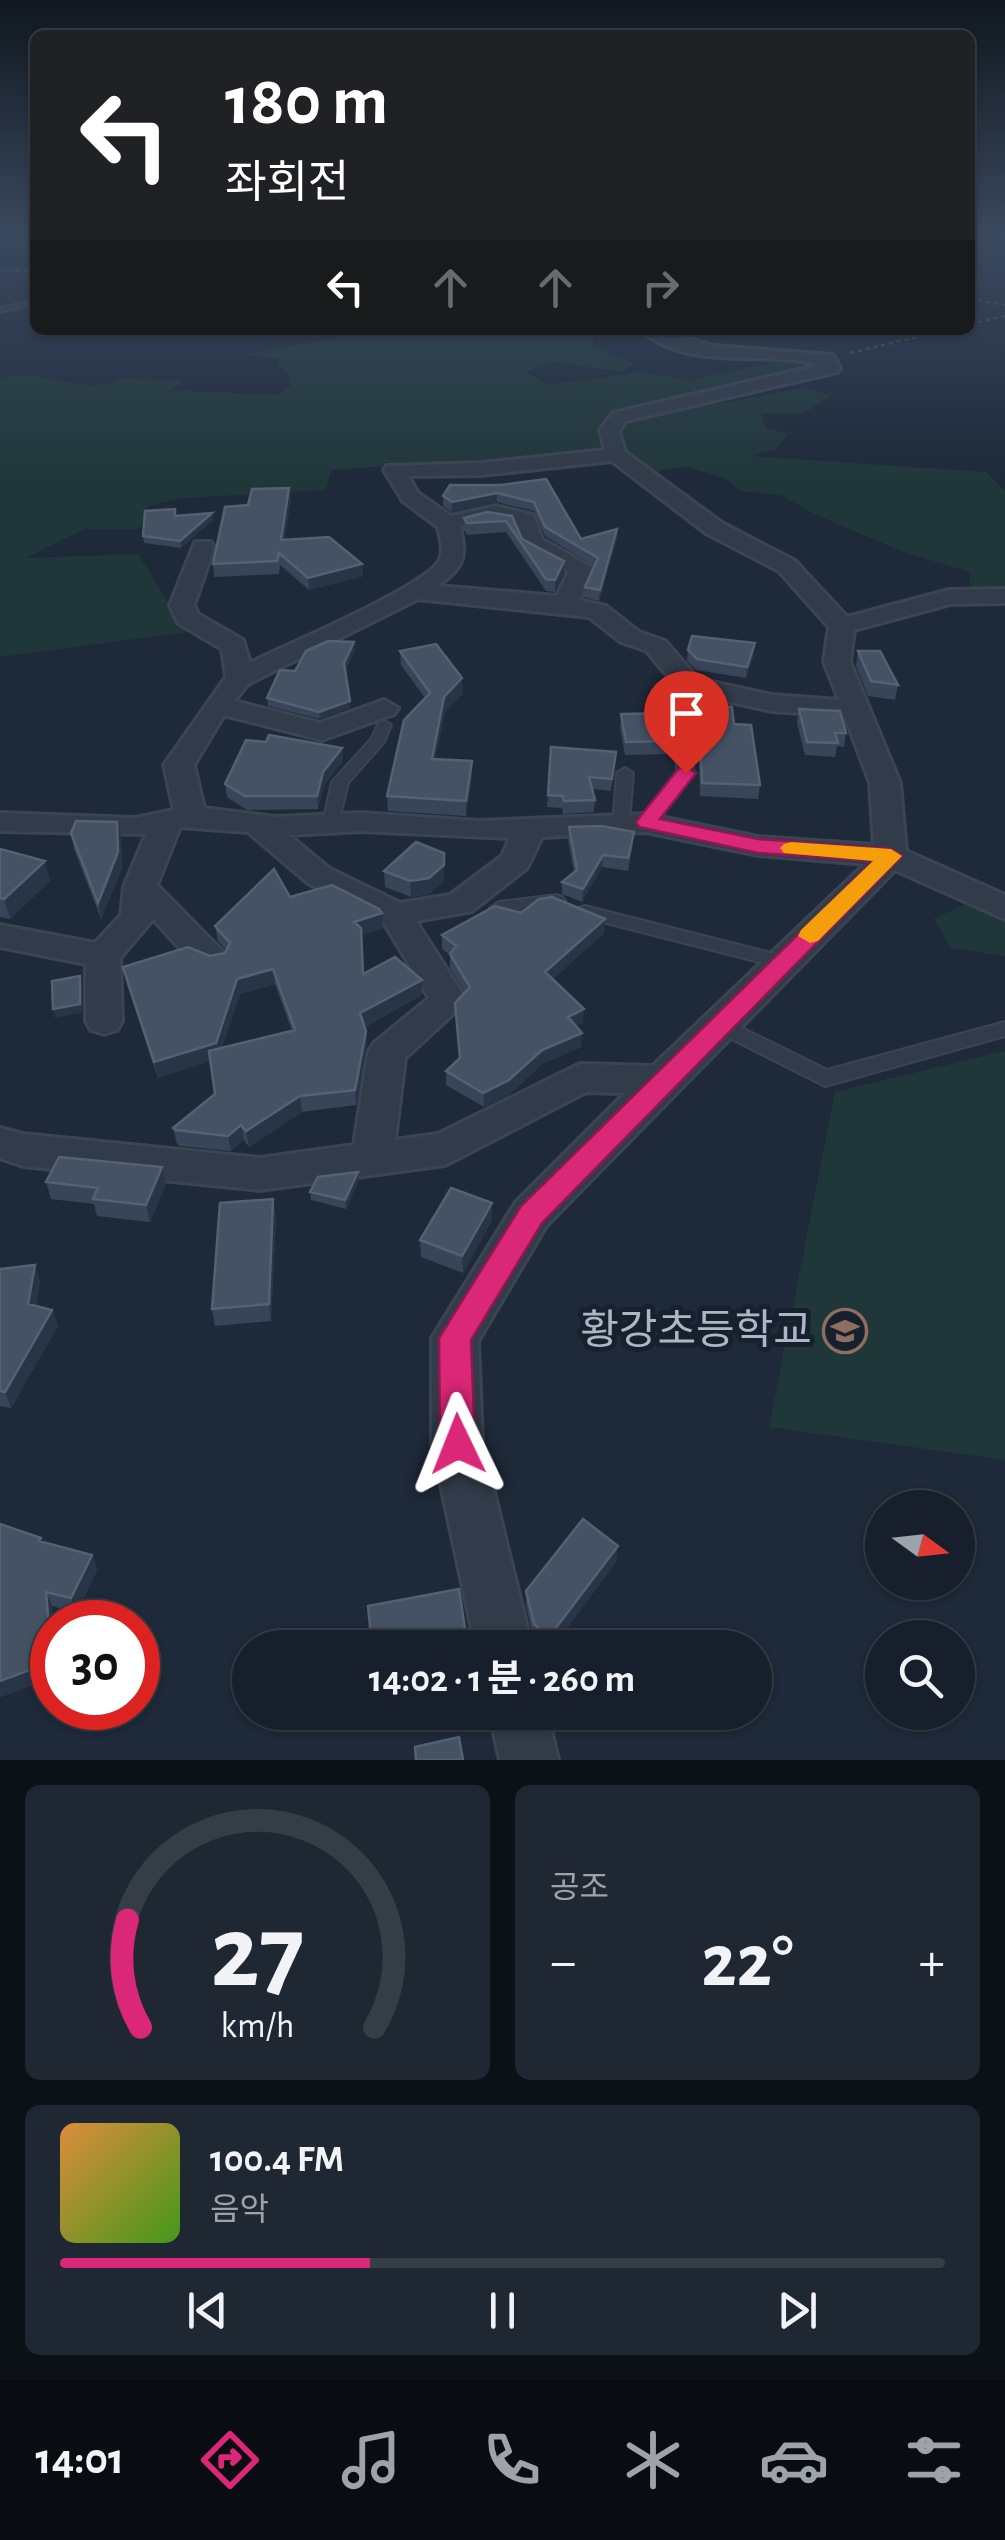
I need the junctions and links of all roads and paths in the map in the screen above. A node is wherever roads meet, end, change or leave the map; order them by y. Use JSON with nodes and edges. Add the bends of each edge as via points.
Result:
{"nodes":[{"id":1,"x":657,"y":335,"type":"edge"},
{"id":2,"x":925,"y":335,"type":"edge"},
{"id":3,"x":827,"y":359,"type":"junction"},
{"id":4,"x":616,"y":455,"type":"junction"},
{"id":5,"x":448,"y":524,"type":"junction"},
{"id":6,"x":203,"y":546,"type":"dead end"},
{"id":7,"x":414,"y":591,"type":"junction"},
{"id":8,"x":1005,"y":596,"type":"edge"},
{"id":9,"x":565,"y":604,"type":"junction"},
{"id":10,"x":842,"y":626,"type":"junction"},
{"id":11,"x":238,"y":678,"type":"junction"},
{"id":12,"x":216,"y":705,"type":"junction"},
{"id":13,"x":856,"y":709,"type":"junction"},
{"id":14,"x":384,"y":716,"type":"joint"},
{"id":15,"x":682,"y":749,"type":"dead end"},
{"id":16,"x":626,"y":773,"type":"dead end"},
{"id":17,"x":179,"y":819,"type":"junction"},
{"id":18,"x":0,"y":822,"type":"edge"},
{"id":19,"x":634,"y":823,"type":"junction"},
{"id":20,"x":257,"y":824,"type":"junction"},
{"id":21,"x":331,"y":824,"type":"junction"},
{"id":22,"x":530,"y":827,"type":"junction"},
{"id":23,"x":891,"y":856,"type":"junction"},
{"id":24,"x":140,"y":888,"type":"junction"},
{"id":25,"x":499,"y":908,"type":"edge"},
{"id":26,"x":1005,"y":908,"type":"edge"},
{"id":27,"x":395,"y":914,"type":"junction"},
{"id":28,"x":0,"y":936,"type":"edge"},
{"id":29,"x":103,"y":956,"type":"junction"},
{"id":30,"x":212,"y":958,"type":"edge"},
{"id":31,"x":782,"y":962,"type":"junction"},
{"id":32,"x":104,"y":1021,"type":"dead end"},
{"id":33,"x":720,"y":1024,"type":"junction"},
{"id":34,"x":1005,"y":1029,"type":"edge"},
{"id":35,"x":662,"y":1080,"type":"junction"},
{"id":36,"x":8,"y":1156,"type":"edge"},
{"id":37,"x":373,"y":1156,"type":"junction"},
{"id":38,"x":500,"y":1630,"type":"edge"},
{"id":39,"x":522,"y":1730,"type":"edge"},
{"id":40,"x":529,"y":1760,"type":"edge"}],
"edges":[{"from":1,"to":3,"type":"street","via":[[698,349]]},
{"from":2,"to":3,"type":"path"},
{"from":3,"to":4,"type":"street","via":[[831,368],[778,384],[620,417],[610,430]]},
{"from":4,"to":5,"type":"street","via":[[394,470],[410,496]]},
{"from":4,"to":10,"type":"street","via":[[714,528],[787,566]]},
{"from":5,"to":7,"type":"street","via":[[454,552],[447,568]]},
{"from":5,"to":9,"type":"street","via":[[488,512],[525,520],[532,543],[582,569]]},
{"from":6,"to":11,"type":"street","via":[[182,605],[187,618],[234,645]]},
{"from":7,"to":9,"type":"street"},
{"from":7,"to":11,"type":"street"},
{"from":8,"to":10,"type":"street","via":[[949,597]]},
{"from":9,"to":13,"type":"street","via":[[597,611],[630,637],[656,646],[689,684],[772,703]]},
{"from":10,"to":13,"type":"street","via":[[838,662]]},
{"from":11,"to":12,"type":"street"},
{"from":12,"to":14,"type":"street","via":[[322,732]]},
{"from":12,"to":17,"type":"street","via":[[179,765]]},
{"from":13,"to":23,"type":"street","via":[[885,783]]},
{"from":14,"to":21,"type":"lane","via":[[379,739],[340,782]]},
{"from":15,"to":19,"type":"lane","via":[[686,773]]},
{"from":16,"to":19,"type":"lane"},
{"from":17,"to":18,"type":"street","via":[[135,828]]},
{"from":17,"to":20,"type":"street"},
{"from":17,"to":24,"type":"street"},
{"from":19,"to":22,"type":"street"},
{"from":19,"to":23,"type":"street","via":[[758,846]]},
{"from":20,"to":21,"type":"street"},
{"from":20,"to":27,"type":"street","via":[[319,876]]},
{"from":21,"to":22,"type":"street"},
{"from":22,"to":27,"type":"street","via":[[516,861],[460,904]]},
{"from":23,"to":26,"type":"street"},
{"from":23,"to":31,"type":"street"},
{"from":24,"to":29,"type":"street","via":[[138,917]]},
{"from":24,"to":30,"type":"street"},
{"from":25,"to":31,"type":"lane","via":[[554,900],[606,920]]},
{"from":27,"to":37,"type":"street","via":[[449,1001],[388,1053]]},
{"from":28,"to":29,"type":"street"},
{"from":29,"to":32,"type":"street"},
{"from":31,"to":33,"type":"street"},
{"from":33,"to":34,"type":"lane","via":[[825,1078]]},
{"from":33,"to":35,"type":"street"},
{"from":35,"to":37,"type":"street","via":[[580,1078],[445,1149]]},
{"from":35,"to":38,"type":"street","via":[[531,1214],[455,1338],[458,1444]]},
{"from":36,"to":37,"type":"street","via":[[260,1174]]},
{"from":39,"to":40,"type":"street"}]}
